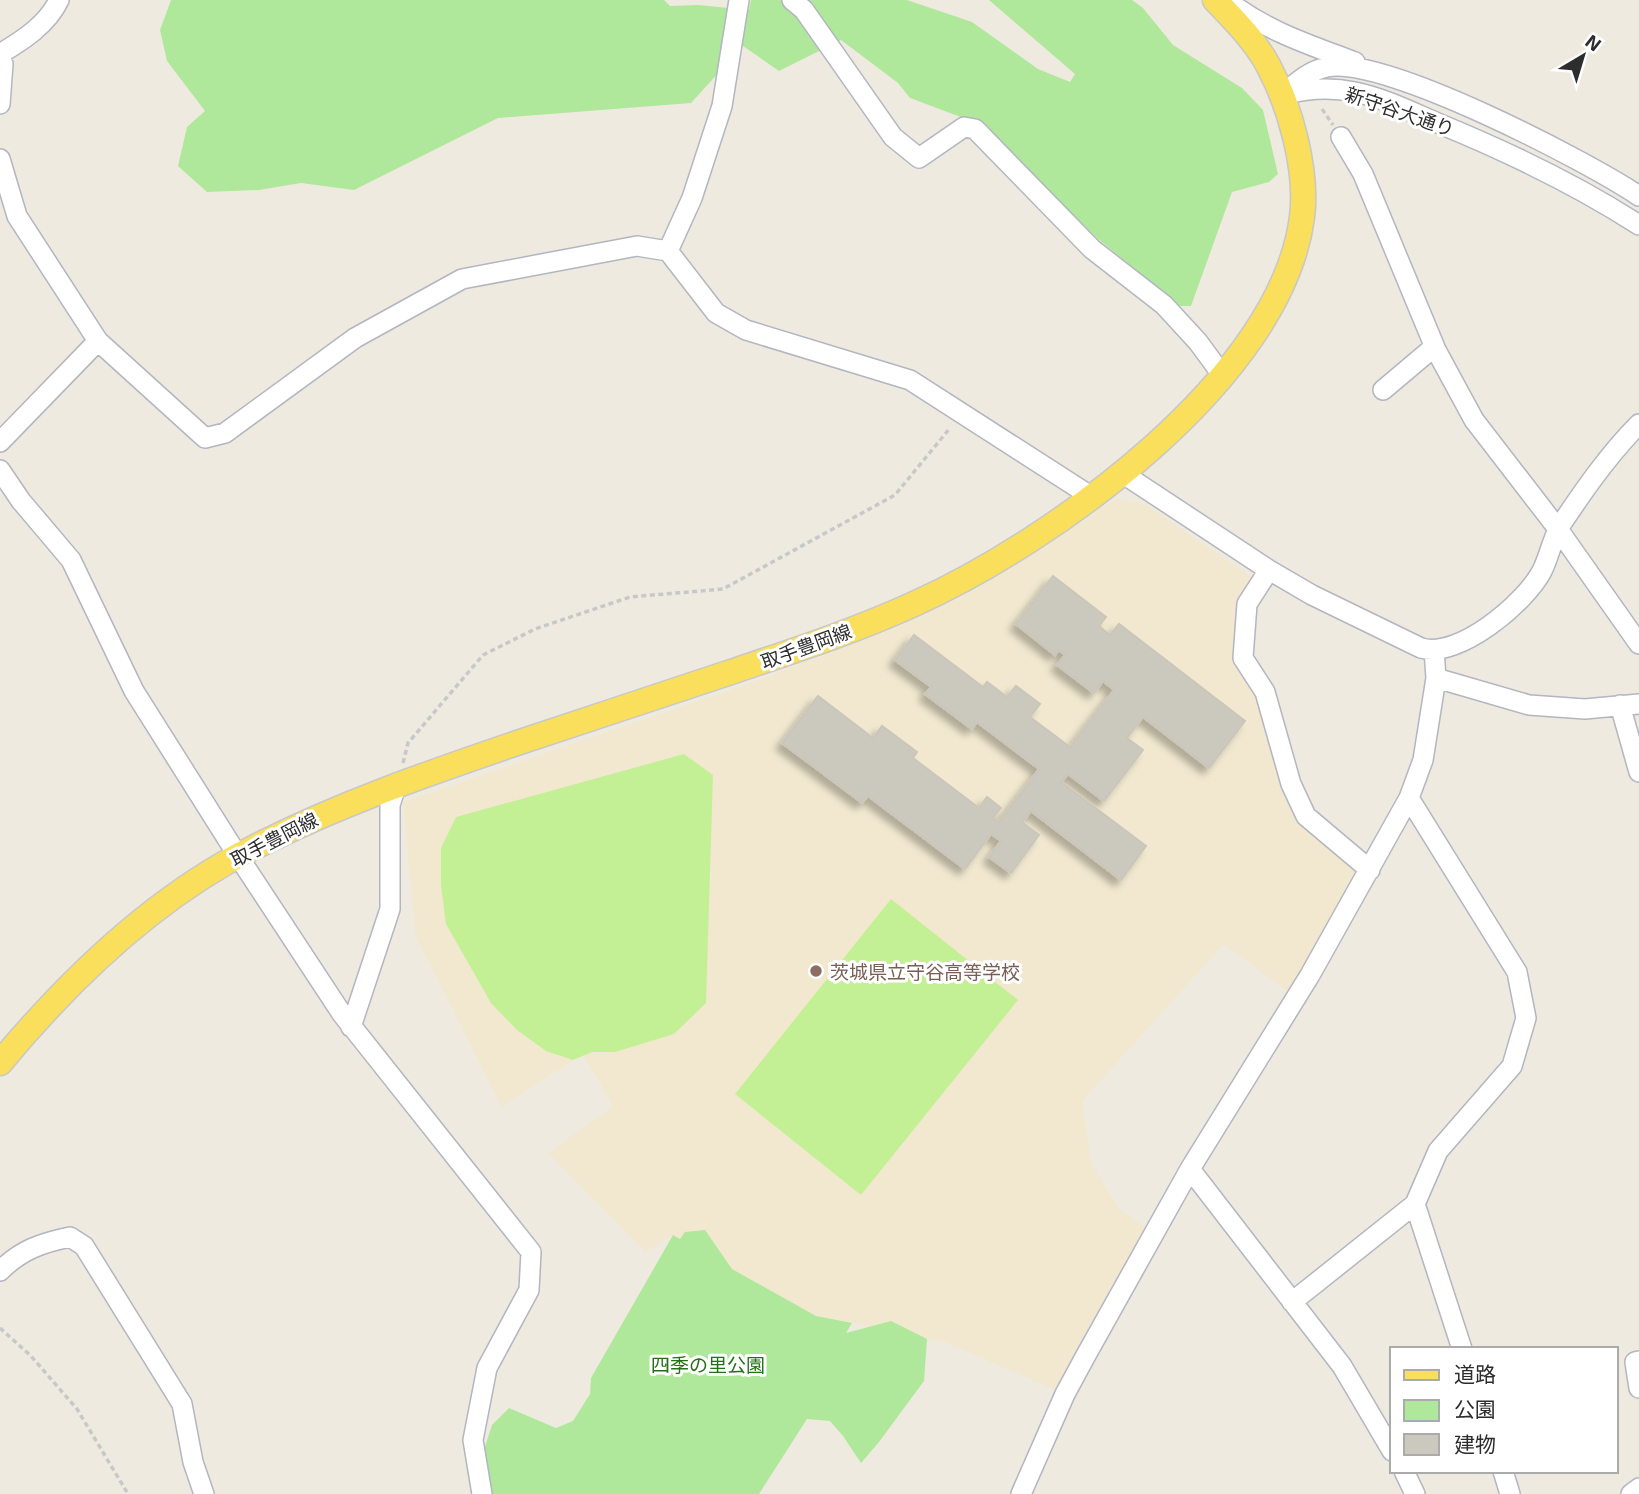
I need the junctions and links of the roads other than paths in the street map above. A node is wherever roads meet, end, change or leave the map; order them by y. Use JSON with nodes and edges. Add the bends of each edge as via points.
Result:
{"nodes":[{"id":1,"x":59,"y":0,"type":"edge"},
{"id":2,"x":739,"y":0,"type":"edge"},
{"id":3,"x":792,"y":0,"type":"edge"},
{"id":4,"x":1215,"y":0,"type":"edge"},
{"id":5,"x":1228,"y":0,"type":"edge"},
{"id":6,"x":0,"y":54,"type":"edge"},
{"id":7,"x":0,"y":60,"type":"edge"},
{"id":8,"x":1394,"y":77,"type":"junction"},
{"id":9,"x":1282,"y":95,"type":"junction"},
{"id":10,"x":0,"y":104,"type":"edge"},
{"id":11,"x":1341,"y":137,"type":"dead end"},
{"id":12,"x":0,"y":159,"type":"edge"},
{"id":13,"x":1639,"y":196,"type":"edge"},
{"id":14,"x":1639,"y":225,"type":"edge"},
{"id":15,"x":668,"y":251,"type":"junction"},
{"id":16,"x":98,"y":341,"type":"junction"},
{"id":17,"x":1434,"y":346,"type":"junction"},
{"id":18,"x":1223,"y":376,"type":"junction"},
{"id":19,"x":1383,"y":390,"type":"dead end"},
{"id":20,"x":1639,"y":424,"type":"edge"},
{"id":21,"x":0,"y":442,"type":"edge"},
{"id":22,"x":0,"y":470,"type":"edge"},
{"id":23,"x":1122,"y":473,"type":"junction"},
{"id":24,"x":1091,"y":497,"type":"junction"},
{"id":25,"x":1558,"y":529,"type":"junction"},
{"id":26,"x":1269,"y":570,"type":"junction"},
{"id":27,"x":1639,"y":644,"type":"edge"},
{"id":28,"x":1434,"y":650,"type":"junction"},
{"id":29,"x":1436,"y":678,"type":"junction"},
{"id":30,"x":1629,"y":704,"type":"edge"},
{"id":31,"x":1639,"y":772,"type":"edge"},
{"id":32,"x":397,"y":783,"type":"junction"},
{"id":33,"x":1409,"y":798,"type":"junction"},
{"id":34,"x":238,"y":856,"type":"junction"},
{"id":35,"x":1370,"y":870,"type":"junction"},
{"id":36,"x":351,"y":1027,"type":"junction"},
{"id":37,"x":0,"y":1063,"type":"edge"},
{"id":38,"x":1190,"y":1169,"type":"junction"},
{"id":39,"x":1415,"y":1204,"type":"junction"},
{"id":40,"x":0,"y":1271,"type":"edge"},
{"id":41,"x":1292,"y":1301,"type":"junction"},
{"id":42,"x":1461,"y":1347,"type":"edge"},
{"id":43,"x":1639,"y":1361,"type":"edge"},
{"id":44,"x":1639,"y":1388,"type":"edge"},
{"id":45,"x":1390,"y":1448,"type":"edge"},
{"id":46,"x":1405,"y":1473,"type":"edge"},
{"id":47,"x":1504,"y":1473,"type":"edge"},
{"id":48,"x":1639,"y":1488,"type":"edge"},
{"id":49,"x":204,"y":1494,"type":"edge"},
{"id":50,"x":482,"y":1494,"type":"edge"},
{"id":51,"x":1021,"y":1494,"type":"edge"},
{"id":52,"x":1415,"y":1494,"type":"edge"},
{"id":53,"x":1510,"y":1494,"type":"edge"},
{"id":54,"x":1632,"y":1494,"type":"edge"}],
"edges":[{"from":1,"to":6,"type":"street","via":[[52,14]]},
{"from":2,"to":15,"type":"street","via":[[722,106],[692,198]]},
{"from":3,"to":18,"type":"street","via":[[804,10],[893,137],[919,158],[964,127],[975,129],[1093,249],[1164,305]]},
{"from":4,"to":9,"type":"main road","name":"取手豊岡線","via":[[1259,50]]},
{"from":5,"to":8,"type":"street","via":[[1246,16],[1277,32]]},
{"from":7,"to":10,"type":"street"},
{"from":8,"to":9,"type":"street","name":"新守谷大通り","via":[[1328,66],[1305,75]]},
{"from":8,"to":13,"type":"street","name":"新守谷大通り","via":[[1584,162]]},
{"from":9,"to":14,"type":"street","name":"新守谷大通り","via":[[1331,88],[1405,109],[1487,143]]},
{"from":9,"to":18,"type":"main road","name":"取手豊岡線","via":[[1300,167],[1302,216],[1281,289]]},
{"from":11,"to":17,"type":"street","via":[[1363,174]]},
{"from":12,"to":16,"type":"street","via":[[17,216]]},
{"from":15,"to":16,"type":"street","via":[[637,246],[462,279],[355,338],[225,433],[205,439]]},
{"from":15,"to":24,"type":"street","via":[[716,313],[746,330],[910,380]]},
{"from":16,"to":21,"type":"street"},
{"from":17,"to":19,"type":"street"},
{"from":17,"to":25,"type":"street","via":[[1474,420]]},
{"from":18,"to":23,"type":"main road","name":"取手豊岡線","via":[[1174,428]]},
{"from":20,"to":25,"type":"street","via":[[1616,446]]},
{"from":22,"to":34,"type":"street","via":[[71,560],[134,691]]},
{"from":23,"to":24,"type":"main road","name":"取手豊岡線"},
{"from":23,"to":26,"type":"street"},
{"from":24,"to":32,"type":"main road","name":"取手豊岡線","via":[[1006,556],[873,622]]},
{"from":25,"to":27,"type":"street"},
{"from":25,"to":28,"type":"street","via":[[1542,572],[1514,606],[1457,644]]},
{"from":26,"to":28,"type":"street","via":[[1421,648]]},
{"from":26,"to":35,"type":"street","via":[[1247,604],[1243,658],[1265,692],[1291,784],[1306,816]]},
{"from":28,"to":29,"type":"street"},
{"from":29,"to":30,"type":"street","via":[[1529,705],[1585,709]]},
{"from":29,"to":33,"type":"street","via":[[1423,760]]},
{"from":30,"to":31,"type":"street"},
{"from":32,"to":34,"type":"main road","name":"取手豊岡線"},
{"from":32,"to":36,"type":"street","via":[[390,805],[390,909]]},
{"from":33,"to":35,"type":"street"},
{"from":33,"to":39,"type":"street","via":[[1517,972],[1526,1018],[1512,1066],[1438,1151]]},
{"from":34,"to":36,"type":"street"},
{"from":34,"to":37,"type":"main road","name":"取手豊岡線","via":[[200,878],[120,940],[72,982]]},
{"from":35,"to":38,"type":"street"},
{"from":36,"to":50,"type":"street","via":[[531,1252],[529,1290],[487,1368],[473,1440]]},
{"from":38,"to":41,"type":"street"},
{"from":38,"to":51,"type":"street","via":[[1070,1385]]},
{"from":39,"to":41,"type":"street"},
{"from":39,"to":42,"type":"street"},
{"from":40,"to":49,"type":"street","via":[[15,1256],[50,1241],[69,1237],[84,1246],[182,1404]]},
{"from":41,"to":45,"type":"street","via":[[1342,1366]]},
{"from":43,"to":44,"type":"street","via":[[1635,1363]]},
{"from":46,"to":52,"type":"street"},
{"from":47,"to":53,"type":"street"},
{"from":48,"to":54,"type":"street"}]}
